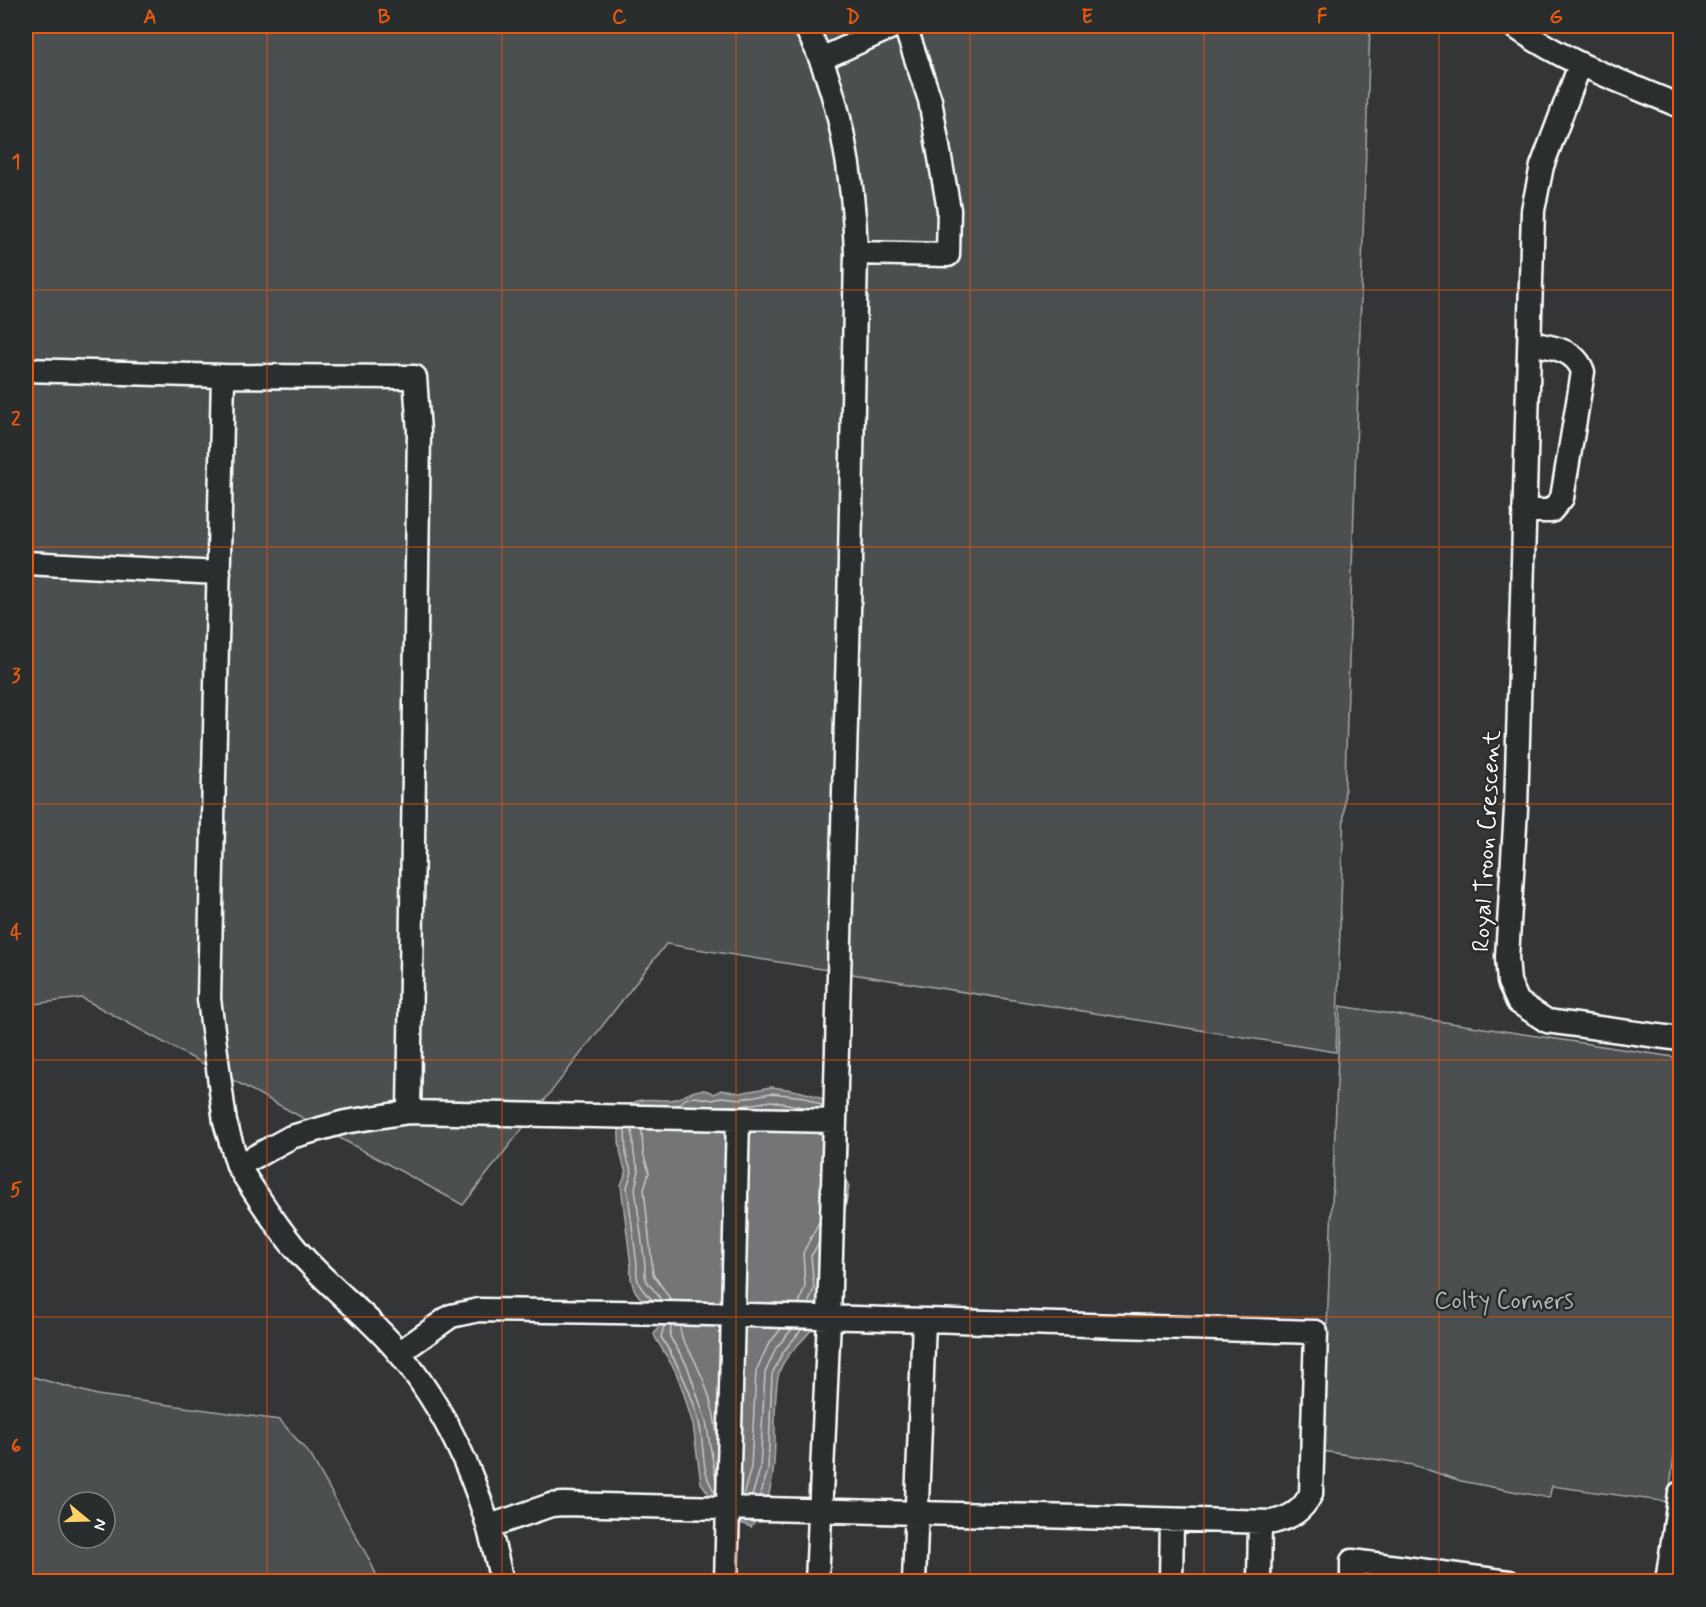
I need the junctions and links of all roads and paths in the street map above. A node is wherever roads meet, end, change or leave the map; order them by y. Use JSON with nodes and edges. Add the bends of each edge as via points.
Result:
{"nodes":[{"id":1,"x":805,"y":26,"type":"edge"},
{"id":2,"x":894,"y":26,"type":"edge"},
{"id":3,"x":904,"y":26,"type":"edge"},
{"id":4,"x":1514,"y":26,"type":"edge"},
{"id":5,"x":821,"y":59,"type":"junction"},
{"id":6,"x":1580,"y":65,"type":"junction"},
{"id":7,"x":1680,"y":106,"type":"edge"},
{"id":8,"x":856,"y":253,"type":"junction"},
{"id":9,"x":1530,"y":343,"type":"junction"},
{"id":10,"x":26,"y":370,"type":"edge"},
{"id":11,"x":223,"y":376,"type":"junction"},
{"id":12,"x":1524,"y":511,"type":"junction"},
{"id":13,"x":26,"y":563,"type":"edge"},
{"id":14,"x":219,"y":573,"type":"junction"},
{"id":15,"x":1680,"y":1039,"type":"edge"},
{"id":16,"x":409,"y":1112,"type":"junction"},
{"id":17,"x":738,"y":1119,"type":"junction"},
{"id":18,"x":835,"y":1121,"type":"junction"},
{"id":19,"x":238,"y":1166,"type":"junction"},
{"id":20,"x":733,"y":1313,"type":"junction"},
{"id":21,"x":829,"y":1319,"type":"junction"},
{"id":22,"x":924,"y":1321,"type":"junction"},
{"id":23,"x":399,"y":1353,"type":"junction"},
{"id":24,"x":1680,"y":1493,"type":"edge"},
{"id":25,"x":727,"y":1508,"type":"junction"},
{"id":26,"x":820,"y":1509,"type":"junction"},
{"id":27,"x":918,"y":1513,"type":"junction"},
{"id":28,"x":1172,"y":1521,"type":"junction"},
{"id":29,"x":1260,"y":1522,"type":"junction"},
{"id":30,"x":490,"y":1526,"type":"junction"},
{"id":31,"x":1352,"y":1571,"type":"edge"},
{"id":32,"x":502,"y":1581,"type":"edge"},
{"id":33,"x":726,"y":1581,"type":"edge"},
{"id":34,"x":817,"y":1581,"type":"edge"},
{"id":35,"x":914,"y":1581,"type":"edge"},
{"id":36,"x":1171,"y":1581,"type":"edge"},
{"id":37,"x":1259,"y":1581,"type":"edge"},
{"id":38,"x":1509,"y":1581,"type":"edge"},
{"id":39,"x":1666,"y":1581,"type":"edge"}],
"edges":[{"from":1,"to":5,"type":"street"},
{"from":2,"to":5,"type":"street"},
{"from":3,"to":8,"type":"street","via":[[930,100],[949,210],[948,255]]},
{"from":4,"to":6,"type":"street"},
{"from":5,"to":8,"type":"street","via":[[839,125],[855,217]]},
{"from":6,"to":7,"type":"street"},
{"from":6,"to":9,"type":"street","name":"Royal Troon Crescent","via":[[1536,188]]},
{"from":8,"to":18,"type":"street"},
{"from":9,"to":12,"type":"street","name":"Royal Troon Crescent"},
{"from":9,"to":12,"type":"street","via":[[1572,354],[1583,372],[1562,498],[1551,511]]},
{"from":10,"to":11,"type":"street"},
{"from":11,"to":14,"type":"street"},
{"from":11,"to":16,"type":"street","via":[[415,377],[419,432]]},
{"from":12,"to":15,"type":"street","name":"Royal Troon Crescent","via":[[1509,982],[1518,1002],[1547,1022]]},
{"from":13,"to":14,"type":"street"},
{"from":14,"to":19,"type":"street","via":[[209,999],[225,1122]]},
{"from":16,"to":17,"type":"street"},
{"from":16,"to":19,"type":"street","via":[[345,1122],[291,1137]]},
{"from":17,"to":18,"type":"street"},
{"from":17,"to":20,"type":"street"},
{"from":18,"to":21,"type":"street"},
{"from":19,"to":23,"type":"street","via":[[296,1249]]},
{"from":20,"to":21,"type":"street"},
{"from":20,"to":23,"type":"street","via":[[479,1310],[451,1316]]},
{"from":20,"to":25,"type":"street"},
{"from":21,"to":22,"type":"street"},
{"from":21,"to":26,"type":"street"},
{"from":22,"to":27,"type":"street"},
{"from":22,"to":29,"type":"street","via":[[1316,1332],[1311,1494],[1304,1508],[1291,1517]]},
{"from":23,"to":30,"type":"street","via":[[448,1425],[473,1475]]},
{"from":24,"to":39,"type":"street"},
{"from":25,"to":26,"type":"street"},
{"from":25,"to":30,"type":"street","via":[[562,1504]]},
{"from":25,"to":33,"type":"street"},
{"from":26,"to":27,"type":"street"},
{"from":26,"to":34,"type":"street"},
{"from":27,"to":28,"type":"street"},
{"from":27,"to":35,"type":"street"},
{"from":28,"to":29,"type":"street"},
{"from":28,"to":36,"type":"street"},
{"from":29,"to":37,"type":"street"},
{"from":30,"to":32,"type":"street"},
{"from":31,"to":38,"type":"street"}]}
